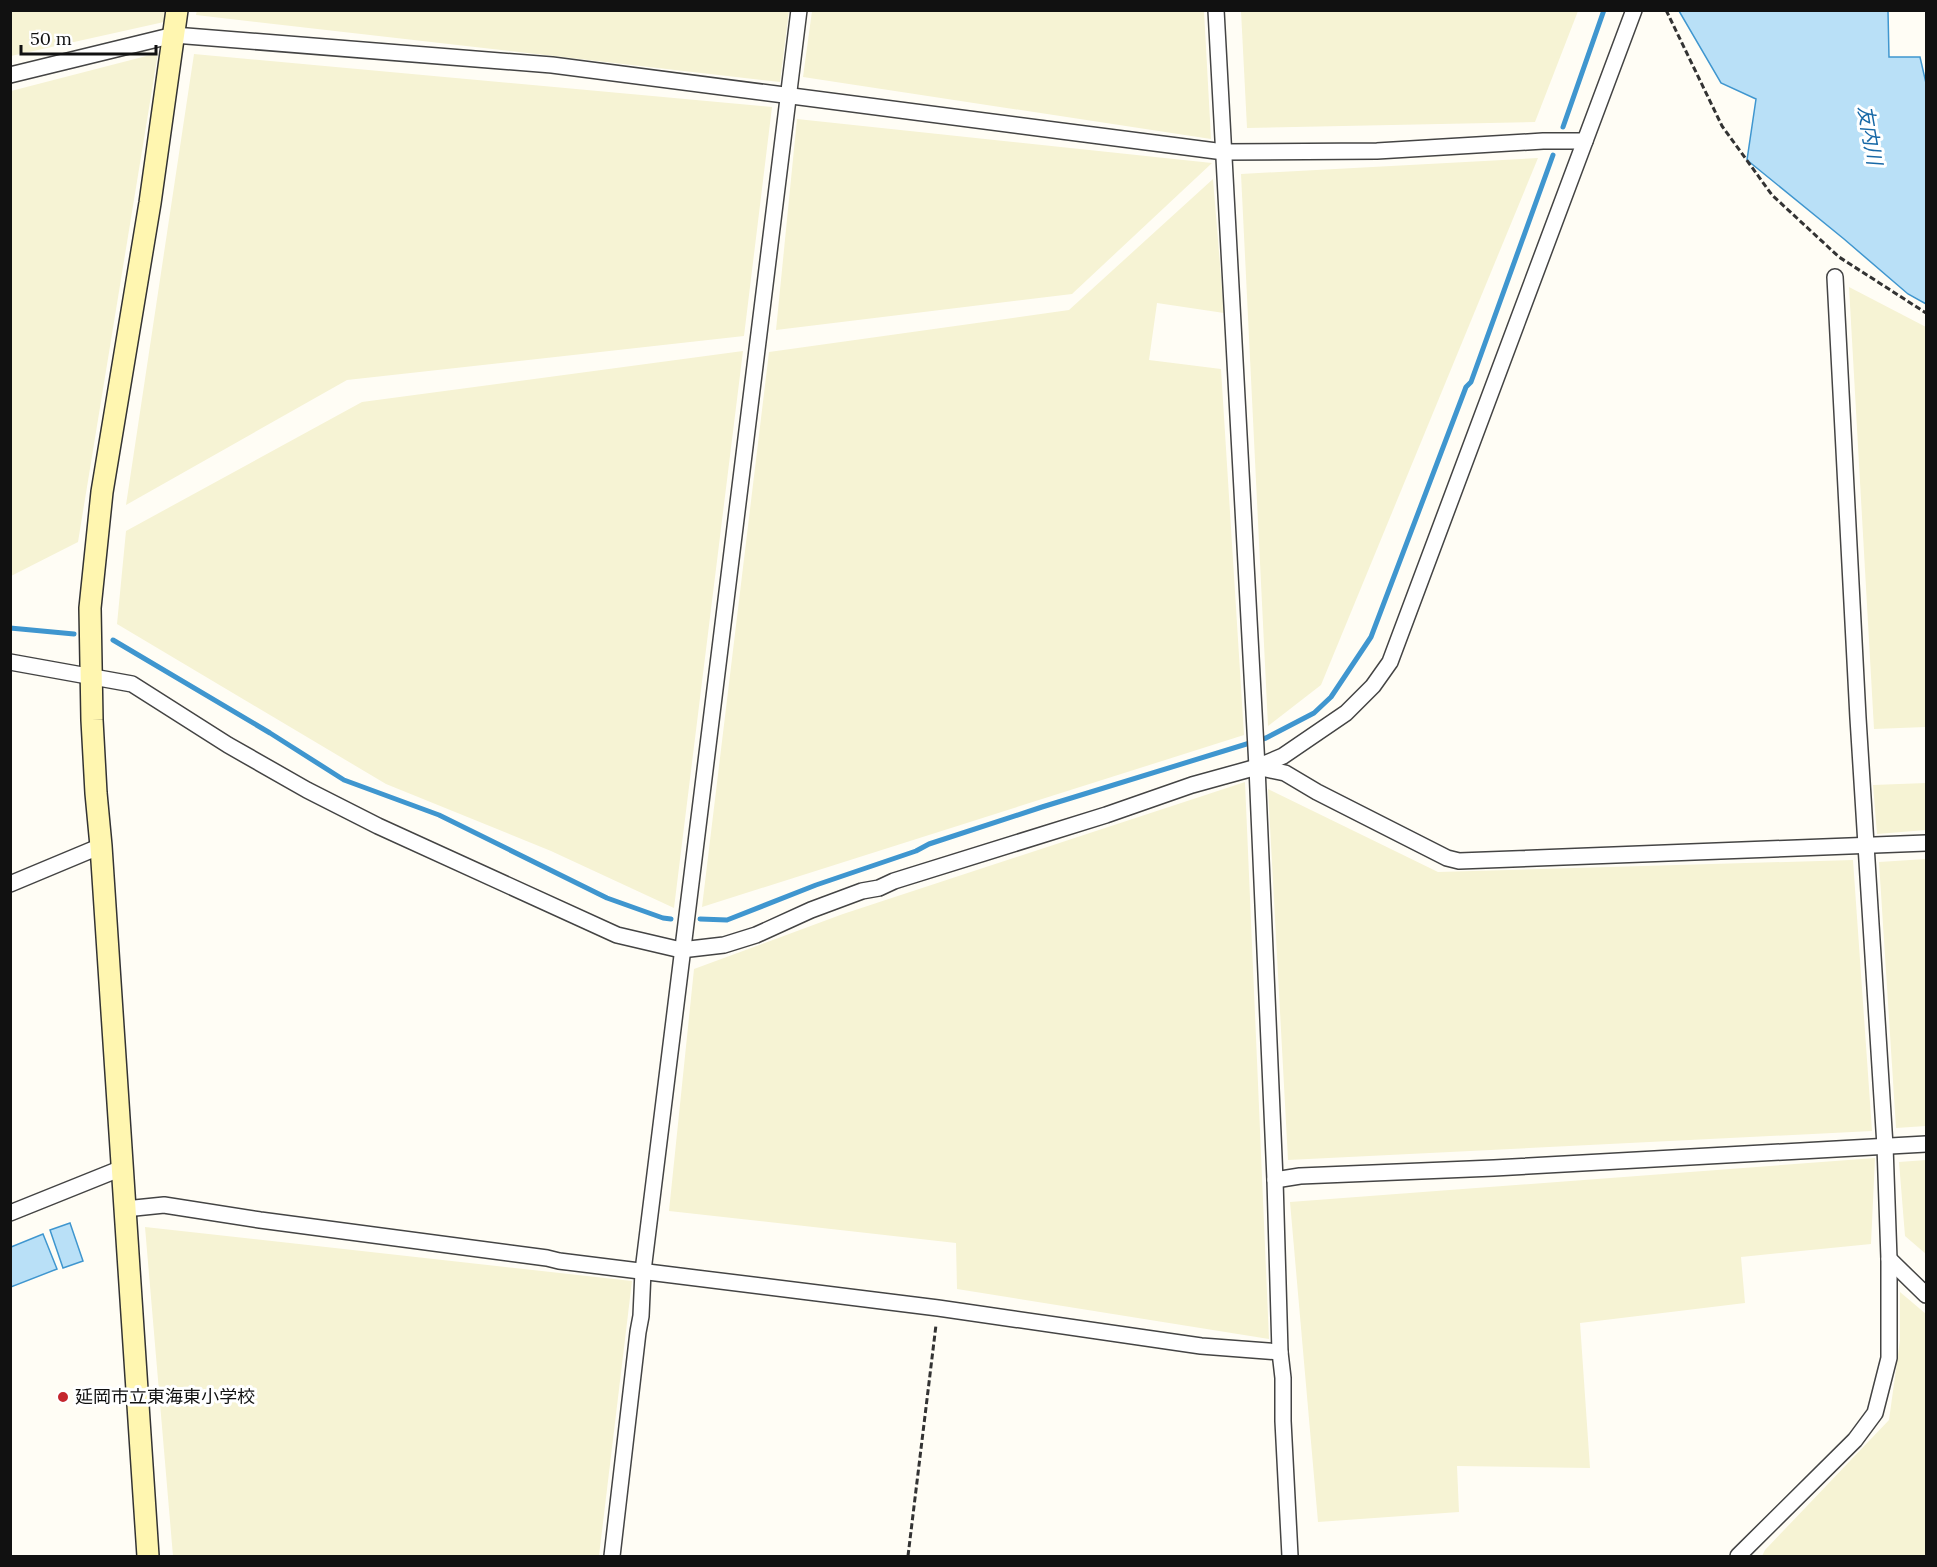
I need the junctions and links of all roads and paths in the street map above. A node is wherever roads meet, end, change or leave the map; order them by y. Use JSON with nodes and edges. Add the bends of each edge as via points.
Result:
{"nodes":[{"id":1,"x":177,"y":10,"type":"edge"},
{"id":2,"x":799,"y":10,"type":"edge"},
{"id":3,"x":1216,"y":10,"type":"edge"},
{"id":4,"x":1634,"y":10,"type":"edge"},
{"id":5,"x":1666,"y":10,"type":"edge"},
{"id":6,"x":174,"y":35,"type":"junction"},
{"id":7,"x":10,"y":75,"type":"edge"},
{"id":8,"x":788,"y":95,"type":"junction"},
{"id":9,"x":1585,"y":141,"type":"junction"},
{"id":10,"x":1224,"y":152,"type":"junction"},
{"id":11,"x":1834,"y":278,"type":"dead end"},
{"id":12,"x":1926,"y":313,"type":"edge"},
{"id":13,"x":10,"y":662,"type":"edge"},
{"id":14,"x":91,"y":678,"type":"junction"},
{"id":15,"x":1257,"y":767,"type":"junction"},
{"id":16,"x":1926,"y":843,"type":"edge"},
{"id":17,"x":101,"y":846,"type":"junction"},
{"id":18,"x":1866,"y":846,"type":"junction"},
{"id":19,"x":10,"y":884,"type":"edge"},
{"id":20,"x":681,"y":950,"type":"junction"},
{"id":21,"x":1926,"y":1144,"type":"edge"},
{"id":22,"x":1885,"y":1146,"type":"junction"},
{"id":23,"x":122,"y":1168,"type":"junction"},
{"id":24,"x":1275,"y":1180,"type":"junction"},
{"id":25,"x":125,"y":1209,"type":"junction"},
{"id":26,"x":10,"y":1213,"type":"edge"},
{"id":27,"x":1888,"y":1259,"type":"junction"},
{"id":28,"x":643,"y":1271,"type":"junction"},
{"id":29,"x":1926,"y":1295,"type":"edge"},
{"id":30,"x":938,"y":1308,"type":"junction"},
{"id":31,"x":1280,"y":1352,"type":"junction"},
{"id":32,"x":148,"y":1557,"type":"edge"},
{"id":33,"x":612,"y":1557,"type":"edge"},
{"id":34,"x":908,"y":1557,"type":"edge"},
{"id":35,"x":1290,"y":1557,"type":"edge"},
{"id":36,"x":1738,"y":1557,"type":"edge"}],
"edges":[{"from":1,"to":6,"type":"street"},
{"from":2,"to":8,"type":"street"},
{"from":3,"to":10,"type":"street"},
{"from":4,"to":9,"type":"street"},
{"from":5,"to":12,"type":"path","via":[[1722,126],[1772,195],[1839,257]]},
{"from":6,"to":7,"type":"street"},
{"from":6,"to":8,"type":"street","via":[[552,65]]},
{"from":6,"to":14,"type":"street","via":[[102,492],[90,608]]},
{"from":8,"to":10,"type":"street"},
{"from":8,"to":20,"type":"street"},
{"from":9,"to":10,"type":"street","via":[[1377,151]]},
{"from":9,"to":15,"type":"street","via":[[1390,662],[1346,713],[1283,756]]},
{"from":10,"to":15,"type":"street"},
{"from":11,"to":18,"type":"street"},
{"from":13,"to":14,"type":"street"},
{"from":14,"to":17,"type":"street"},
{"from":14,"to":20,"type":"street","via":[[132,684],[258,762],[378,826],[617,935]]},
{"from":15,"to":18,"type":"street","via":[[1285,773],[1459,861]]},
{"from":15,"to":20,"type":"street","via":[[862,891],[756,935],[724,945]]},
{"from":15,"to":24,"type":"street"},
{"from":16,"to":18,"type":"street"},
{"from":17,"to":19,"type":"street"},
{"from":17,"to":23,"type":"street"},
{"from":18,"to":22,"type":"street"},
{"from":20,"to":28,"type":"street"},
{"from":21,"to":22,"type":"street"},
{"from":22,"to":24,"type":"street"},
{"from":22,"to":27,"type":"street"},
{"from":23,"to":25,"type":"street"},
{"from":23,"to":26,"type":"street"},
{"from":24,"to":31,"type":"street"},
{"from":25,"to":28,"type":"street","via":[[164,1205]]},
{"from":25,"to":32,"type":"street"},
{"from":27,"to":29,"type":"street"},
{"from":27,"to":36,"type":"street","via":[[1889,1358],[1875,1413],[1855,1440]]},
{"from":28,"to":30,"type":"street"},
{"from":28,"to":33,"type":"street"},
{"from":30,"to":31,"type":"street","via":[[1201,1346]]},
{"from":30,"to":34,"type":"path"},
{"from":31,"to":35,"type":"street"}]}
